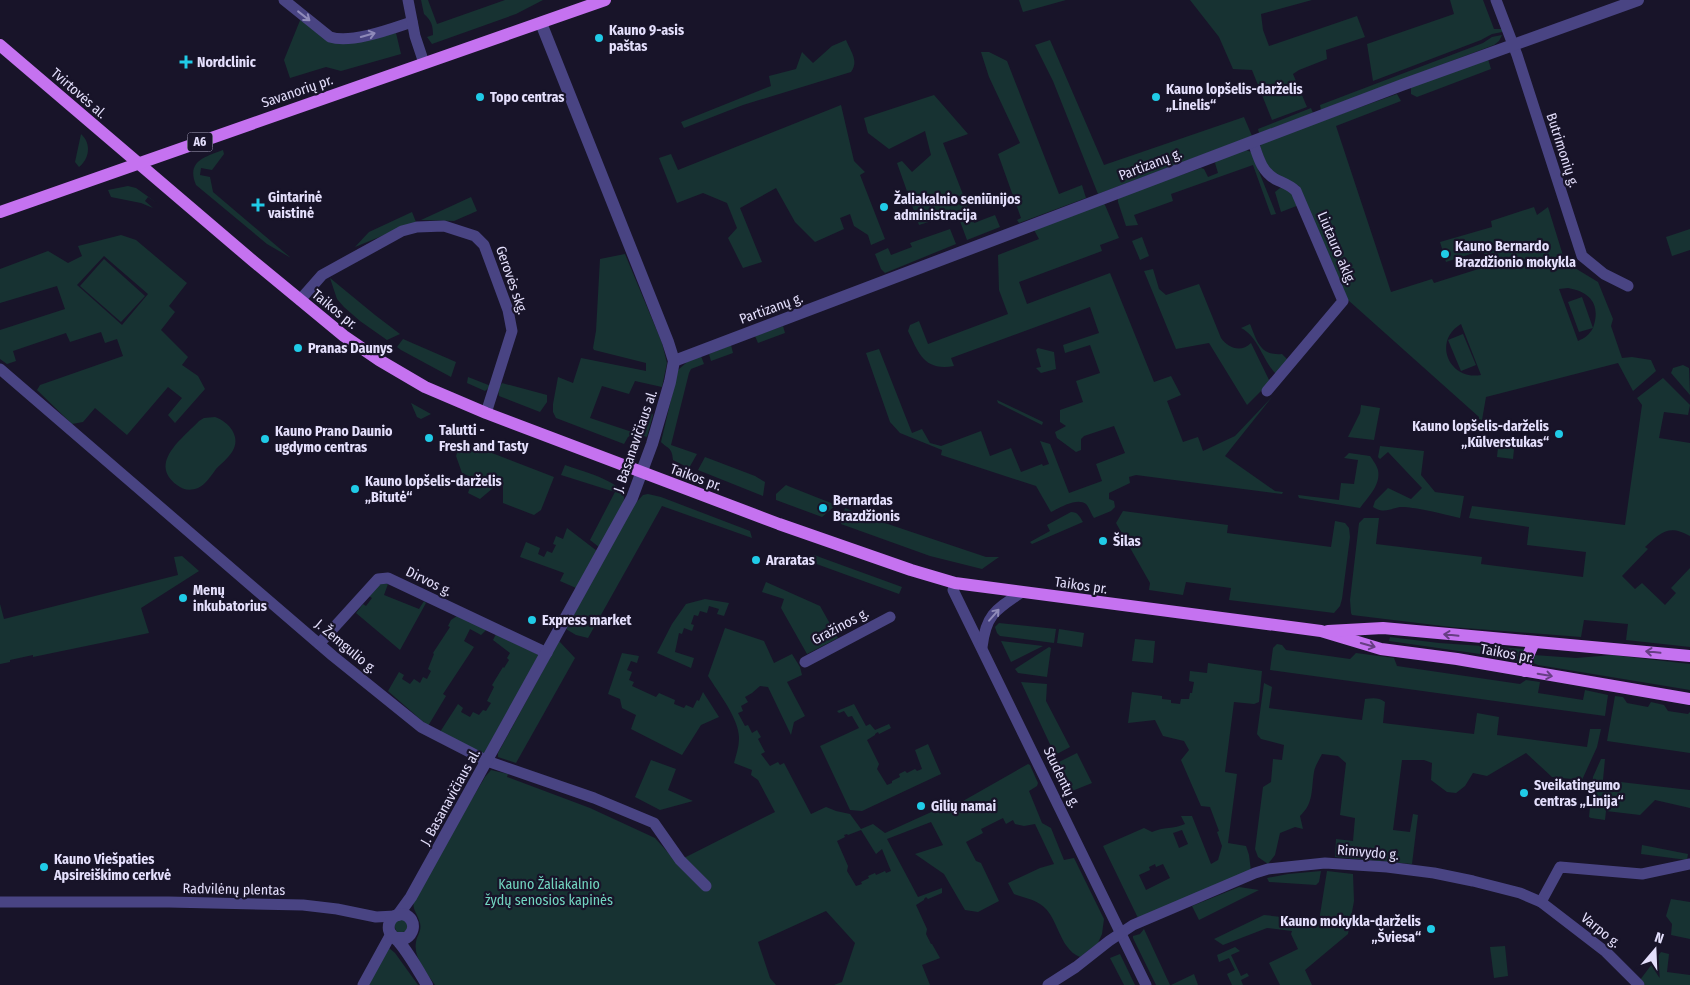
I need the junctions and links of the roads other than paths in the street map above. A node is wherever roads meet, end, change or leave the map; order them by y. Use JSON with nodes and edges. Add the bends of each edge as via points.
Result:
{"nodes":[{"id":1,"x":284,"y":0,"type":"edge"},
{"id":2,"x":408,"y":0,"type":"edge"},
{"id":3,"x":605,"y":0,"type":"edge"},
{"id":4,"x":1496,"y":0,"type":"edge"},
{"id":5,"x":1638,"y":0,"type":"edge"},
{"id":6,"x":412,"y":22,"type":"junction"},
{"id":7,"x":540,"y":23,"type":"junction"},
{"id":8,"x":1513,"y":44,"type":"junction"},
{"id":9,"x":0,"y":45,"type":"edge"},
{"id":10,"x":424,"y":63,"type":"junction"},
{"id":11,"x":1253,"y":142,"type":"junction"},
{"id":12,"x":139,"y":164,"type":"junction"},
{"id":13,"x":0,"y":212,"type":"edge"},
{"id":14,"x":1628,"y":286,"type":"dead end"},
{"id":15,"x":300,"y":300,"type":"junction"},
{"id":16,"x":674,"y":361,"type":"junction"},
{"id":17,"x":0,"y":369,"type":"edge"},
{"id":18,"x":1267,"y":391,"type":"dead end"},
{"id":19,"x":486,"y":413,"type":"junction"},
{"id":20,"x":642,"y":473,"type":"junction"},
{"id":21,"x":955,"y":583,"type":"junction"},
{"id":22,"x":1022,"y":592,"type":"junction"},
{"id":23,"x":890,"y":617,"type":"dead end"},
{"id":24,"x":1321,"y":631,"type":"junction"},
{"id":25,"x":1534,"y":642,"type":"junction"},
{"id":26,"x":319,"y":644,"type":"junction"},
{"id":27,"x":982,"y":648,"type":"junction"},
{"id":28,"x":547,"y":653,"type":"junction"},
{"id":29,"x":1690,"y":656,"type":"edge"},
{"id":30,"x":806,"y":662,"type":"dead end"},
{"id":31,"x":1525,"y":671,"type":"junction"},
{"id":32,"x":1690,"y":699,"type":"edge"},
{"id":33,"x":486,"y":761,"type":"junction"},
{"id":34,"x":1690,"y":864,"type":"edge"},
{"id":35,"x":706,"y":886,"type":"dead end"},
{"id":36,"x":411,"y":897,"type":"junction"},
{"id":37,"x":0,"y":902,"type":"edge"},
{"id":38,"x":1541,"y":902,"type":"junction"},
{"id":39,"x":394,"y":926,"type":"junction"},
{"id":40,"x":412,"y":926,"type":"junction"},
{"id":41,"x":1121,"y":933,"type":"junction"},
{"id":42,"x":411,"y":959,"type":"junction"},
{"id":43,"x":362,"y":985,"type":"edge"},
{"id":44,"x":427,"y":985,"type":"edge"},
{"id":45,"x":1048,"y":985,"type":"edge"},
{"id":46,"x":1146,"y":985,"type":"edge"},
{"id":47,"x":1639,"y":985,"type":"edge"}],
"edges":[{"from":1,"to":6,"type":"street","one_way":true,"via":[[338,40]]},
{"from":2,"to":6,"type":"street"},
{"from":3,"to":7,"type":"main road","name":"Savanorių pr.","number":"A6"},
{"from":4,"to":8,"type":"street","name":"Butrimonių g."},
{"from":5,"to":8,"type":"street","name":"Partizanų g."},
{"from":6,"to":10,"type":"street"},
{"from":7,"to":10,"type":"main road","name":"Savanorių pr.","number":"A6"},
{"from":7,"to":16,"type":"street"},
{"from":8,"to":11,"type":"street","name":"Partizanų g."},
{"from":8,"to":14,"type":"street","name":"Butrimonių g.","via":[[1582,256],[1604,274]]},
{"from":9,"to":12,"type":"main road","name":"Tvirtovės al."},
{"from":10,"to":12,"type":"main road","name":"Savanorių pr.","number":"A6"},
{"from":11,"to":16,"type":"street","name":"Partizanų g."},
{"from":11,"to":18,"type":"street","name":"Liutauro aklg.","via":[[1263,170],[1296,191],[1343,301]]},
{"from":12,"to":13,"type":"main road","name":"Savanorių pr.","number":"A6"},
{"from":12,"to":15,"type":"main road","name":"Taikos pr."},
{"from":15,"to":19,"type":"main road","name":"Taikos pr.","via":[[391,368],[425,387]]},
{"from":15,"to":19,"type":"street","name":"Gerovės skg.","via":[[322,275],[402,231],[444,226],[475,236],[484,245],[508,310],[512,331]]},
{"from":16,"to":20,"type":"street","name":"J. Basanavičiaus al.","via":[[662,413]]},
{"from":17,"to":26,"type":"street","name":"J. Žemgulio g."},
{"from":19,"to":20,"type":"main road","name":"Taikos pr."},
{"from":20,"to":21,"type":"main road","name":"Taikos pr.","via":[[821,539]]},
{"from":20,"to":28,"type":"street","name":"J. Basanavičiaus al.","via":[[626,509]]},
{"from":21,"to":22,"type":"main road","name":"Taikos pr."},
{"from":21,"to":27,"type":"street","name":"Studentų g.","via":[[954,590]]},
{"from":22,"to":24,"type":"main road","name":"Taikos pr."},
{"from":27,"to":22,"type":"street","one_way":true,"via":[[984,629],[995,612]]},
{"from":23,"to":30,"type":"street","name":"Gražinos g."},
{"from":25,"to":24,"type":"main road","name":"Taikos pr.","one_way":true,"via":[[1383,628]]},
{"from":24,"to":31,"type":"main road","name":"Taikos pr.","one_way":true,"via":[[1381,649]]},
{"from":29,"to":25,"type":"main road","name":"Taikos pr.","one_way":true},
{"from":25,"to":31,"type":"main road"},
{"from":26,"to":28,"type":"street","name":"Dirvos g.","via":[[382,577]]},
{"from":26,"to":33,"type":"street","name":"J. Žemgulio g.","via":[[421,727]]},
{"from":27,"to":41,"type":"street","name":"Studentų g."},
{"from":28,"to":33,"type":"street","name":"J. Basanavičiaus al."},
{"from":31,"to":32,"type":"main road","name":"Taikos pr.","one_way":true},
{"from":33,"to":35,"type":"street","name":"J. Žemgulio g.","via":[[594,798],[654,823],[680,860]]},
{"from":33,"to":36,"type":"street","name":"J. Basanavičiaus al."},
{"from":34,"to":38,"type":"street","via":[[1642,874],[1560,867]]},
{"from":36,"to":39,"type":"street","name":"J. Basanavičiaus al."},
{"from":36,"to":40,"type":"street","name":"J. Basanavičiaus al."},
{"from":37,"to":39,"type":"street","name":"Radvilėnų plentas","via":[[303,905],[376,917]]},
{"from":38,"to":41,"type":"street","name":"Rimvydo g.","via":[[1434,873],[1324,863],[1255,873]]},
{"from":38,"to":47,"type":"street","name":"Varpo g.","via":[[1606,952]]},
{"from":39,"to":40,"type":"street","via":[[405,915]]},
{"from":39,"to":40,"type":"street","via":[[406,938]]},
{"from":39,"to":42,"type":"street"},
{"from":39,"to":43,"type":"street","name":"J. Basanavičiaus al."},
{"from":40,"to":42,"type":"street","name":"J. Basanavičiaus al."},
{"from":41,"to":45,"type":"street","name":"Rimvydo g."},
{"from":41,"to":46,"type":"street","name":"Studentų g."},
{"from":42,"to":44,"type":"street"}]}
